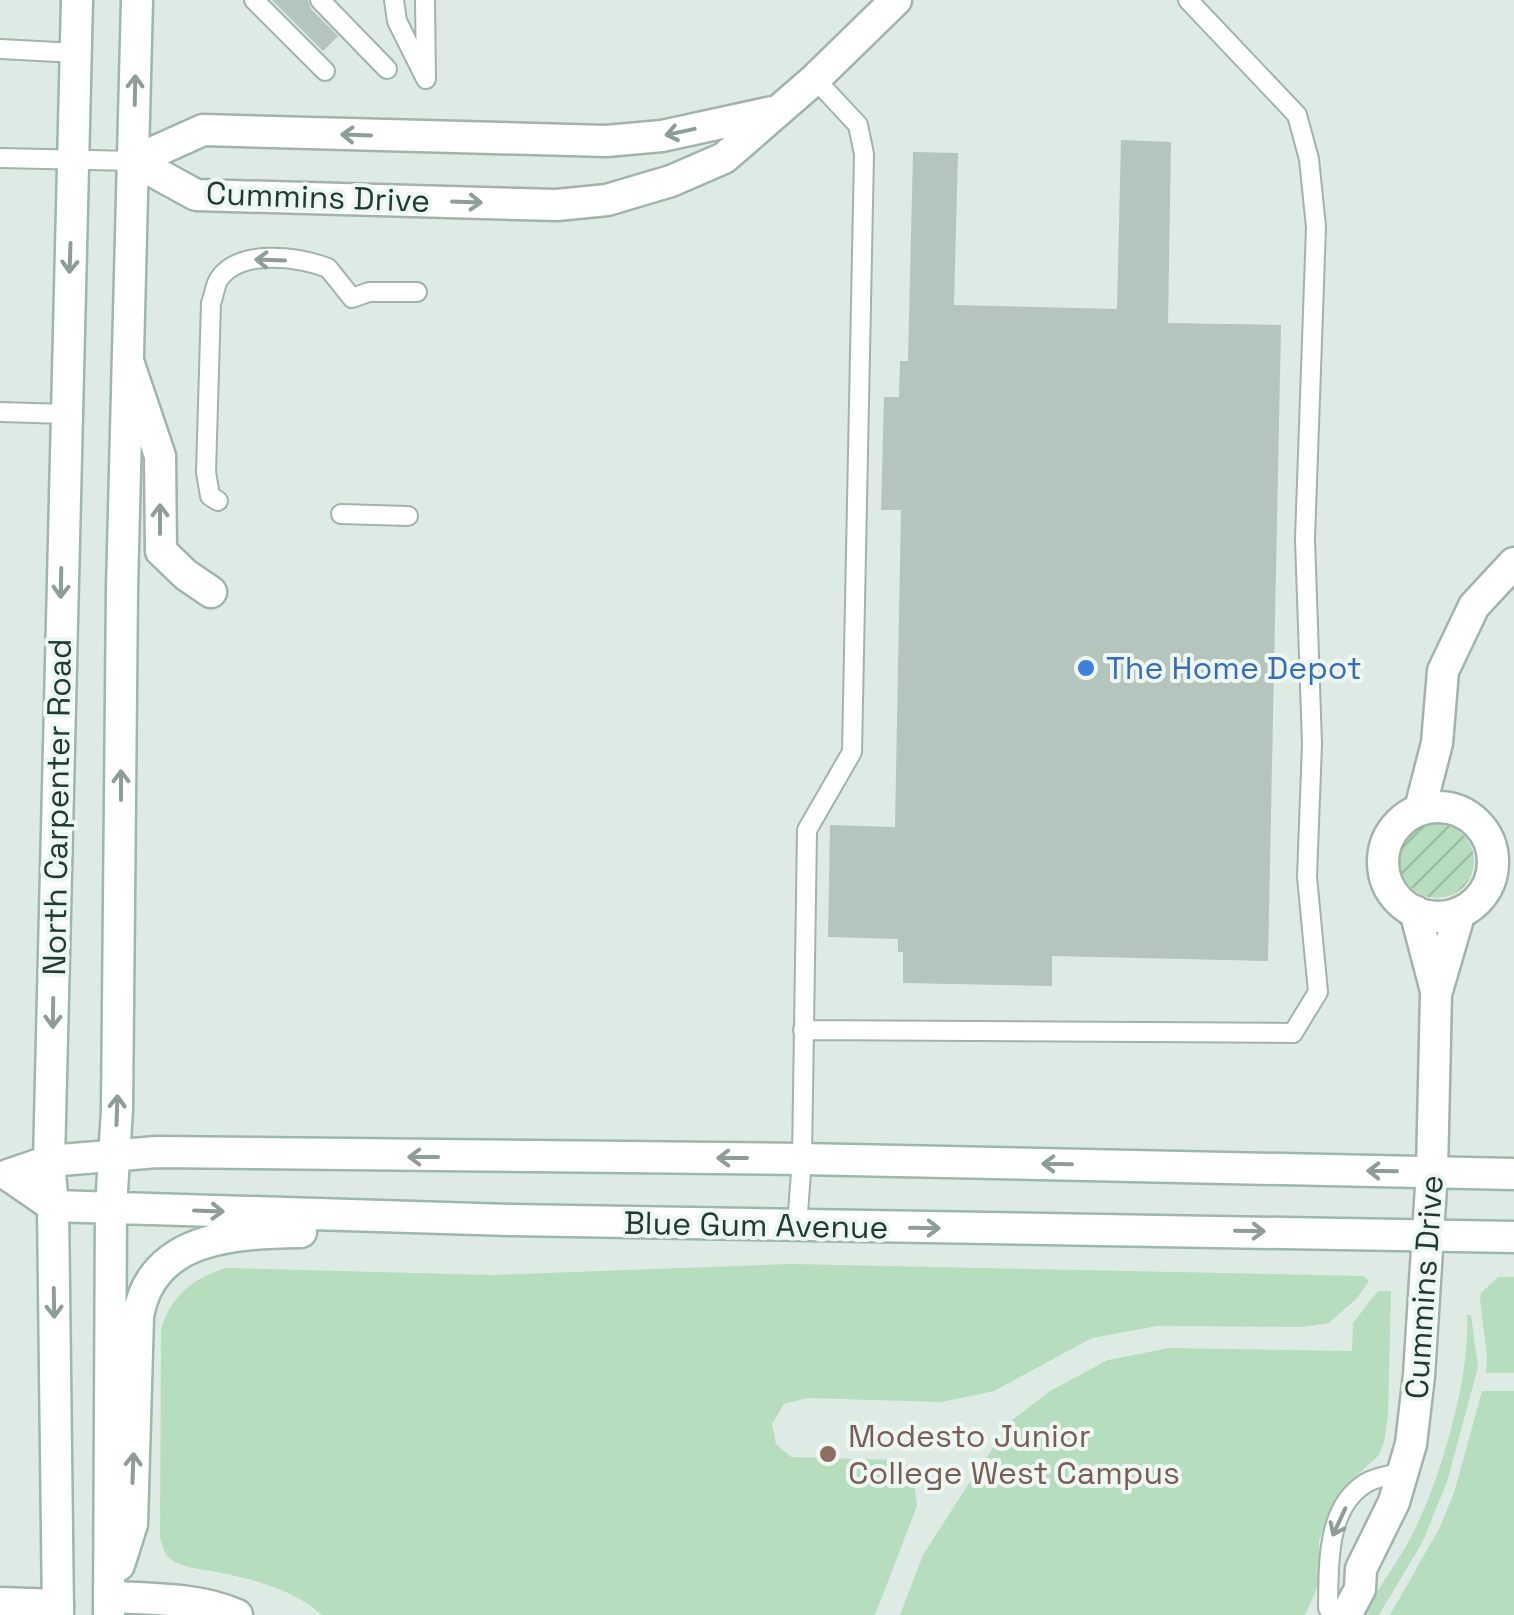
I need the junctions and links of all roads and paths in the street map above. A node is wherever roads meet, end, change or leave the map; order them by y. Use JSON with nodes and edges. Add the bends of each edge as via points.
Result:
{"nodes":[{"id":1,"x":77,"y":0,"type":"edge"},
{"id":2,"x":136,"y":0,"type":"edge"},
{"id":3,"x":254,"y":0,"type":"edge"},
{"id":4,"x":320,"y":0,"type":"edge"},
{"id":5,"x":394,"y":0,"type":"edge"},
{"id":6,"x":425,"y":0,"type":"edge"},
{"id":7,"x":896,"y":0,"type":"edge"},
{"id":8,"x":1188,"y":0,"type":"edge"},
{"id":9,"x":0,"y":49,"type":"edge"},
{"id":10,"x":76,"y":53,"type":"junction"},
{"id":11,"x":387,"y":69,"type":"dead end"},
{"id":12,"x":324,"y":71,"type":"dead end"},
{"id":13,"x":815,"y":80,"type":"junction"},
{"id":14,"x":775,"y":111,"type":"junction"},
{"id":15,"x":0,"y":158,"type":"edge"},
{"id":16,"x":73,"y":160,"type":"junction"},
{"id":17,"x":134,"y":161,"type":"junction"},
{"id":18,"x":417,"y":292,"type":"dead end"},
{"id":19,"x":129,"y":363,"type":"junction"},
{"id":20,"x":0,"y":412,"type":"edge"},
{"id":21,"x":66,"y":414,"type":"junction"},
{"id":22,"x":218,"y":501,"type":"dead end"},
{"id":23,"x":341,"y":514,"type":"dead end"},
{"id":24,"x":408,"y":516,"type":"dead end"},
{"id":25,"x":1514,"y":562,"type":"edge"},
{"id":26,"x":211,"y":592,"type":"dead end"},
{"id":27,"x":1437,"y":743,"type":"junction"},
{"id":28,"x":1420,"y":809,"type":"junction"},
{"id":29,"x":1456,"y":809,"type":"junction"},
{"id":30,"x":1414,"y":912,"type":"junction"},
{"id":31,"x":1460,"y":912,"type":"junction"},
{"id":32,"x":1436,"y":994,"type":"junction"},
{"id":33,"x":804,"y":1030,"type":"junction"},
{"id":34,"x":115,"y":1154,"type":"junction"},
{"id":35,"x":802,"y":1159,"type":"junction"},
{"id":36,"x":49,"y":1161,"type":"junction"},
{"id":37,"x":1432,"y":1171,"type":"junction"},
{"id":38,"x":1514,"y":1174,"type":"edge"},
{"id":39,"x":4,"y":1175,"type":"edge"},
{"id":40,"x":53,"y":1206,"type":"junction"},
{"id":41,"x":111,"y":1208,"type":"junction"},
{"id":42,"x":512,"y":1220,"type":"junction"},
{"id":43,"x":797,"y":1226,"type":"junction"},
{"id":44,"x":1427,"y":1233,"type":"junction"},
{"id":45,"x":1514,"y":1237,"type":"edge"},
{"id":46,"x":1404,"y":1472,"type":"junction"},
{"id":47,"x":0,"y":1603,"type":"edge"},
{"id":48,"x":109,"y":1606,"type":"edge"},
{"id":49,"x":58,"y":1610,"type":"edge"},
{"id":50,"x":1333,"y":1613,"type":"edge"},
{"id":51,"x":237,"y":1615,"type":"edge"}],
"edges":[{"from":1,"to":10,"type":"main road","name":"North Carpenter Road"},
{"from":17,"to":2,"type":"main road","name":"North Carpenter Road","one_way":true},
{"from":3,"to":12,"type":"lane"},
{"from":4,"to":11,"type":"lane"},
{"from":5,"to":6,"type":"lane","via":[[397,21],[426,79]]},
{"from":7,"to":13,"type":"main road","name":"Cummins Drive"},
{"from":8,"to":33,"type":"lane","via":[[1297,116],[1308,159],[1316,226],[1304,540],[1312,744],[1307,877],[1318,992],[1293,1032]]},
{"from":9,"to":10,"type":"lane"},
{"from":10,"to":16,"type":"main road","name":"North Carpenter Road"},
{"from":13,"to":14,"type":"main road","name":"Cummins Drive"},
{"from":13,"to":33,"type":"lane","via":[[858,125],[864,154],[852,752],[808,830]]},
{"from":14,"to":17,"type":"main road","name":"Cummins Drive","one_way":true,"via":[[606,141],[203,130]]},
{"from":17,"to":14,"type":"main road","name":"Cummins Drive","one_way":true,"via":[[196,196],[557,206],[672,181],[724,158]]},
{"from":15,"to":16,"type":"lane"},
{"from":16,"to":17,"type":"lane"},
{"from":16,"to":21,"type":"main road","name":"North Carpenter Road","one_way":true},
{"from":17,"to":19,"type":"main road","name":"North Carpenter Road"},
{"from":18,"to":22,"type":"lane","one_way":true,"via":[[352,298],[319,265],[262,258],[237,264],[219,278],[211,303],[206,472],[210,496]]},
{"from":26,"to":19,"type":"main road","one_way":true,"via":[[162,551],[160,456]]},
{"from":34,"to":19,"type":"main road","name":"North Carpenter Road","one_way":true},
{"from":20,"to":21,"type":"lane"},
{"from":21,"to":36,"type":"main road","name":"North Carpenter Road","one_way":true},
{"from":23,"to":24,"type":"lane"},
{"from":25,"to":27,"type":"main road","name":"Cummins Drive","via":[[1474,606],[1443,671]]},
{"from":27,"to":28,"type":"main road","name":"Cummins Drive"},
{"from":27,"to":29,"type":"main road","name":"Cummins Drive"},
{"from":28,"to":29,"type":"main road"},
{"from":28,"to":30,"type":"main road","name":"Cummins Drive","via":[[1392,830],[1382,864],[1394,896]]},
{"from":29,"to":31,"type":"main road","name":"Cummins Drive","via":[[1486,832],[1493,850],[1488,887]]},
{"from":30,"to":31,"type":"main road"},
{"from":30,"to":32,"type":"main road","name":"Cummins Drive"},
{"from":31,"to":32,"type":"main road","name":"Cummins Drive"},
{"from":32,"to":37,"type":"main road","name":"Cummins Drive"},
{"from":33,"to":35,"type":"lane"},
{"from":35,"to":34,"type":"main road","name":"Blue Gum Avenue","one_way":true},
{"from":34,"to":36,"type":"main road","name":"Blue Gum Avenue"},
{"from":34,"to":41,"type":"main road","name":"North Carpenter Road"},
{"from":37,"to":35,"type":"main road","name":"Blue Gum Avenue","one_way":true},
{"from":35,"to":43,"type":"lane"},
{"from":36,"to":39,"type":"main road","name":"Blue Gum Avenue"},
{"from":36,"to":40,"type":"main road","name":"North Carpenter Road"},
{"from":37,"to":38,"type":"main road","name":"Blue Gum Avenue"},
{"from":37,"to":44,"type":"main road","name":"Cummins Drive"},
{"from":39,"to":40,"type":"main road","name":"Blue Gum Avenue"},
{"from":40,"to":41,"type":"main road","name":"Blue Gum Avenue"},
{"from":40,"to":49,"type":"main road","name":"North Carpenter Road","one_way":true},
{"from":41,"to":42,"type":"main road","name":"Blue Gum Avenue","one_way":true},
{"from":41,"to":48,"type":"main road","name":"North Carpenter Road"},
{"from":42,"to":43,"type":"main road","name":"Blue Gum Avenue"},
{"from":48,"to":42,"type":"main road","one_way":true,"via":[[132,1524],[138,1316],[147,1284],[163,1266],[209,1241],[237,1235]]},
{"from":43,"to":44,"type":"main road","name":"Blue Gum Avenue","one_way":true},
{"from":44,"to":45,"type":"main road","name":"Blue Gum Avenue"},
{"from":44,"to":46,"type":"main road","name":"Cummins Drive","via":[[1416,1412]]},
{"from":46,"to":50,"type":"main road","name":"Cummins Drive","via":[[1361,1569],[1360,1589]]},
{"from":46,"to":50,"type":"lane","one_way":true,"via":[[1360,1487],[1340,1517],[1331,1541]]},
{"from":47,"to":49,"type":"main road"},
{"from":48,"to":51,"type":"main road","via":[[162,1600]]}]}
